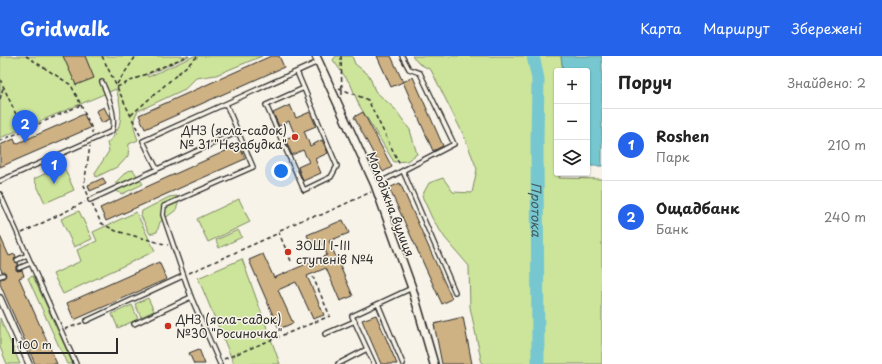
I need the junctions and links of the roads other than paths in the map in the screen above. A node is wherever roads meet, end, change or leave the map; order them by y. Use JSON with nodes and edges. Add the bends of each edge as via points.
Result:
{"nodes":[{"id":1,"x":402,"y":56,"type":"edge"},
{"id":2,"x":317,"y":59,"type":"edge"},
{"id":3,"x":297,"y":72,"type":"junction"},
{"id":4,"x":102,"y":82,"type":"dead end"},
{"id":5,"x":304,"y":88,"type":"junction"},
{"id":6,"x":226,"y":104,"type":"junction"},
{"id":7,"x":238,"y":132,"type":"junction"},
{"id":8,"x":157,"y":169,"type":"junction"},
{"id":9,"x":403,"y":171,"type":"junction"},
{"id":10,"x":0,"y":181,"type":"edge"},
{"id":11,"x":376,"y":188,"type":"junction"},
{"id":12,"x":0,"y":194,"type":"edge"},
{"id":13,"x":90,"y":200,"type":"road end"},
{"id":14,"x":27,"y":255,"type":"junction"},
{"id":15,"x":17,"y":260,"type":"dead end"},
{"id":16,"x":31,"y":263,"type":"junction"},
{"id":17,"x":19,"y":268,"type":"dead end"},
{"id":18,"x":183,"y":276,"type":"junction"},
{"id":19,"x":412,"y":288,"type":"junction"},
{"id":20,"x":455,"y":292,"type":"dead end"},
{"id":21,"x":191,"y":297,"type":"junction"},
{"id":22,"x":0,"y":298,"type":"edge"},
{"id":23,"x":378,"y":304,"type":"junction"},
{"id":24,"x":86,"y":321,"type":"road end"},
{"id":25,"x":355,"y":321,"type":"junction"},
{"id":26,"x":134,"y":324,"type":"dead end"},
{"id":27,"x":325,"y":334,"type":"dead end"},
{"id":28,"x":368,"y":350,"type":"junction"},
{"id":29,"x":219,"y":363,"type":"edge"},
{"id":30,"x":29,"y":364,"type":"edge"},
{"id":31,"x":76,"y":364,"type":"edge"},
{"id":32,"x":338,"y":364,"type":"edge"},
{"id":33,"x":374,"y":364,"type":"edge"},
{"id":34,"x":403,"y":364,"type":"edge"},
{"id":35,"x":434,"y":364,"type":"edge"}],
"edges":[{"from":1,"to":9,"type":"lane","via":[[409,69],[420,73],[454,144]]},
{"from":2,"to":3,"type":"lane"},
{"from":2,"to":11,"type":"street","name":"Молодіжна вулиця"},
{"from":3,"to":5,"type":"lane"},
{"from":3,"to":6,"type":"lane"},
{"from":4,"to":10,"type":"lane","via":[[109,98],[114,125],[112,131]]},
{"from":5,"to":5,"type":"lane","via":[[337,166],[332,178],[304,190],[266,105]]},
{"from":6,"to":7,"type":"lane"},
{"from":6,"to":8,"type":"lane","via":[[143,141]]},
{"from":7,"to":8,"type":"lane"},
{"from":7,"to":18,"type":"lane","via":[[253,167],[164,206],[163,215]]},
{"from":8,"to":13,"type":"lane"},
{"from":9,"to":11,"type":"lane"},
{"from":9,"to":20,"type":"lane"},
{"from":11,"to":19,"type":"street","name":"Молодіжна вулиця"},
{"from":12,"to":14,"type":"lane"},
{"from":14,"to":15,"type":"lane"},
{"from":14,"to":16,"type":"lane"},
{"from":16,"to":17,"type":"lane"},
{"from":16,"to":31,"type":"lane"},
{"from":18,"to":21,"type":"lane"},
{"from":18,"to":24,"type":"lane"},
{"from":19,"to":23,"type":"lane"},
{"from":19,"to":35,"type":"street","name":"Молодіжна вулиця"},
{"from":21,"to":26,"type":"lane"},
{"from":21,"to":29,"type":"lane"},
{"from":22,"to":30,"type":"street"},
{"from":23,"to":25,"type":"lane","via":[[352,316]]},
{"from":23,"to":34,"type":"lane"},
{"from":25,"to":27,"type":"lane"},
{"from":25,"to":28,"type":"lane"},
{"from":28,"to":32,"type":"lane"},
{"from":28,"to":33,"type":"lane"}]}
